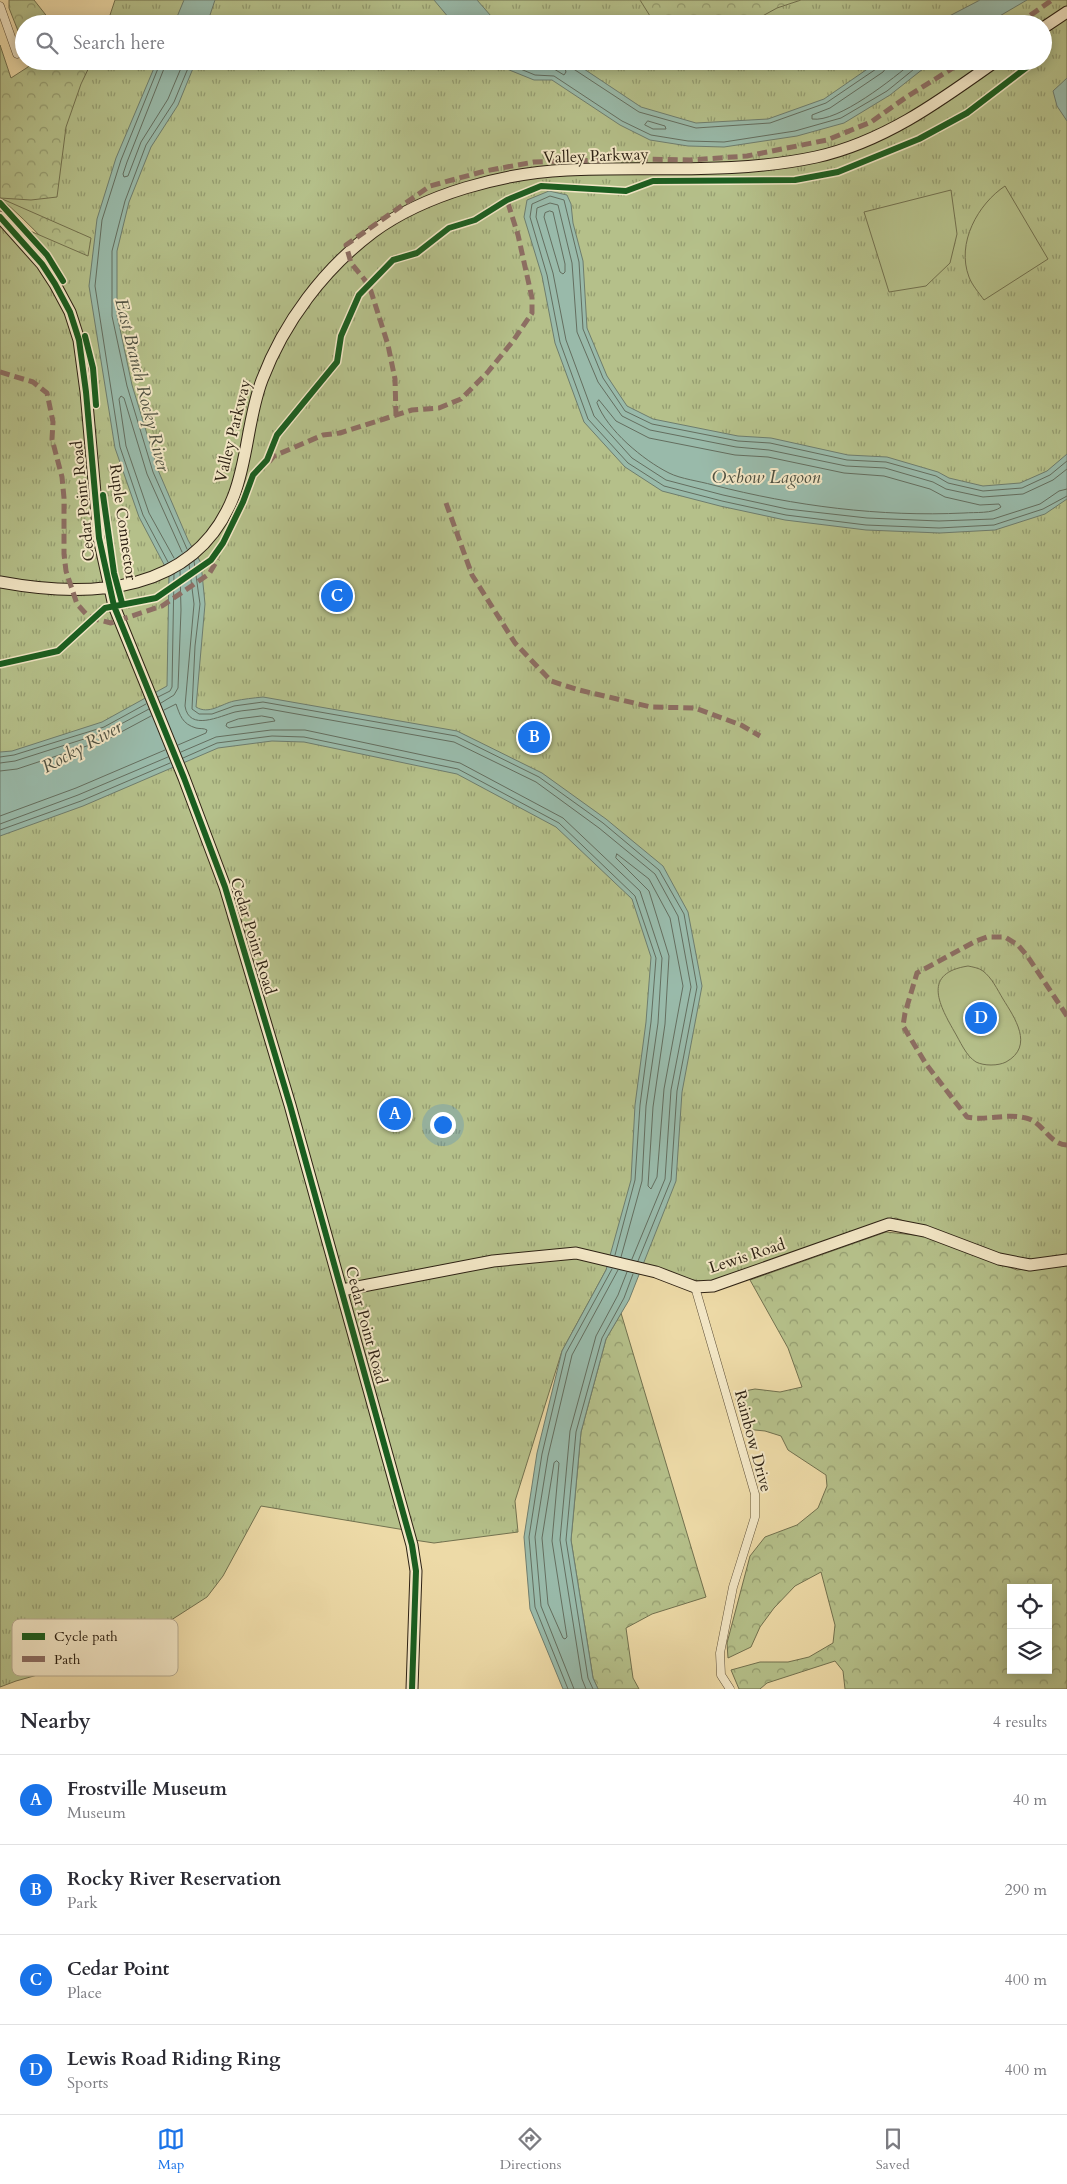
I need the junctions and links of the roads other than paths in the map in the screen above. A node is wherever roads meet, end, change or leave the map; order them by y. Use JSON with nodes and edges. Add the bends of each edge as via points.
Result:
{"nodes":[{"id":1,"x":0,"y":6,"type":"edge"},
{"id":2,"x":1067,"y":12,"type":"edge"},
{"id":3,"x":1052,"y":22,"type":"edge"},
{"id":4,"x":15,"y":48,"type":"edge"},
{"id":5,"x":983,"y":70,"type":"edge"},
{"id":6,"x":0,"y":217,"type":"edge"},
{"id":7,"x":0,"y":582,"type":"edge"},
{"id":8,"x":109,"y":587,"type":"junction"},
{"id":9,"x":1067,"y":1260,"type":"edge"},
{"id":10,"x":695,"y":1287,"type":"junction"},
{"id":11,"x":342,"y":1290,"type":"junction"},
{"id":12,"x":412,"y":1689,"type":"edge"},
{"id":13,"x":730,"y":1689,"type":"edge"}],
"edges":[{"from":1,"to":4,"type":"street"},
{"from":2,"to":3,"type":"street"},
{"from":5,"to":8,"type":"street","name":"Valley Parkway","via":[[909,120],[867,141],[832,153],[736,169],[565,170],[492,182],[426,201],[398,215],[346,256],[311,292],[293,319],[262,380],[234,492],[222,522],[199,550],[165,572],[146,580]]},
{"from":6,"to":8,"type":"street","name":"Cedar Point Road","via":[[42,264],[55,284],[70,312],[79,340],[98,538]]},
{"from":7,"to":8,"type":"street","name":"Valley Parkway","via":[[55,590]]},
{"from":8,"to":11,"type":"street","name":"Cedar Point Road","via":[[119,620],[225,887]]},
{"from":9,"to":10,"type":"street","name":"Lewis Road","via":[[1030,1265],[999,1259],[925,1231],[889,1224],[712,1286]]},
{"from":10,"to":11,"type":"street","name":"Lewis Road","via":[[656,1272],[576,1253],[502,1260]]},
{"from":10,"to":13,"type":"street","name":"Rainbow Drive","via":[[755,1494],[755,1517],[733,1587],[720,1653],[721,1675]]},
{"from":11,"to":12,"type":"street","name":"Cedar Point Road","via":[[412,1545],[416,1572]]}]}
